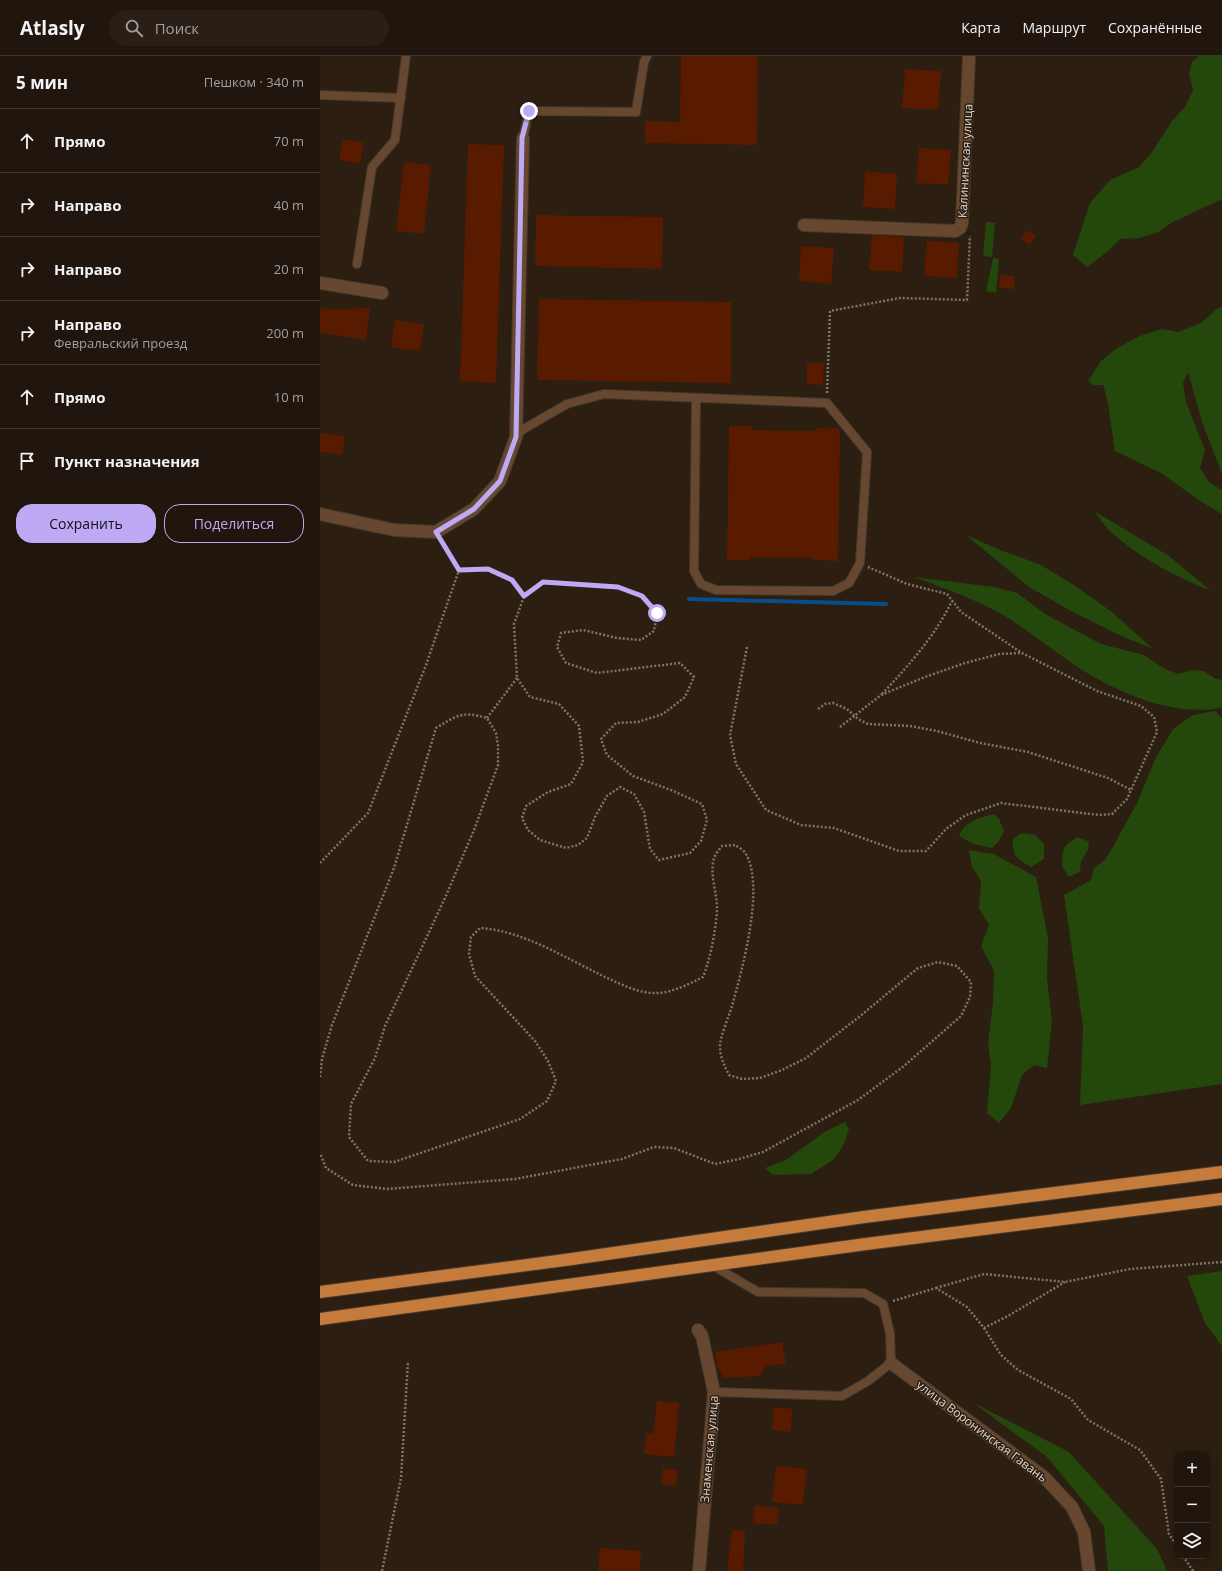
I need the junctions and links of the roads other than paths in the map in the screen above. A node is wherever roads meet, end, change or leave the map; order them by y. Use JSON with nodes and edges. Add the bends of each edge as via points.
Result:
{"nodes":[{"id":1,"x":406,"y":56,"type":"edge"},
{"id":2,"x":647,"y":56,"type":"edge"},
{"id":3,"x":969,"y":56,"type":"edge"},
{"id":4,"x":320,"y":95,"type":"edge"},
{"id":5,"x":401,"y":98,"type":"junction"},
{"id":6,"x":522,"y":138,"type":"joint"},
{"id":7,"x":804,"y":225,"type":"dead end"},
{"id":8,"x":357,"y":264,"type":"dead end"},
{"id":9,"x":320,"y":283,"type":"edge"},
{"id":10,"x":382,"y":293,"type":"dead end"},
{"id":11,"x":696,"y":399,"type":"junction"},
{"id":12,"x":516,"y":437,"type":"junction"},
{"id":13,"x":320,"y":514,"type":"edge"},
{"id":14,"x":1222,"y":1172,"type":"edge"},
{"id":15,"x":1222,"y":1199,"type":"edge"},
{"id":16,"x":712,"y":1265,"type":"junction"},
{"id":17,"x":320,"y":1292,"type":"edge"},
{"id":18,"x":320,"y":1319,"type":"edge"},
{"id":19,"x":698,"y":1330,"type":"dead end"},
{"id":20,"x":891,"y":1363,"type":"junction"},
{"id":21,"x":714,"y":1392,"type":"junction"},
{"id":22,"x":698,"y":1571,"type":"edge"},
{"id":23,"x":1089,"y":1571,"type":"edge"}],
"edges":[{"from":1,"to":5,"type":"lane"},
{"from":2,"to":6,"type":"lane","via":[[636,112],[529,111]]},
{"from":3,"to":7,"type":"street","name":"Калининская улица","via":[[960,228],[955,231]]},
{"from":4,"to":5,"type":"lane"},
{"from":5,"to":8,"type":"lane","via":[[395,140],[372,167]]},
{"from":6,"to":12,"type":"street"},
{"from":9,"to":10,"type":"street"},
{"from":11,"to":11,"type":"lane","via":[[694,571],[701,584],[716,590],[833,591],[849,583],[860,563],[867,452],[827,403]]},
{"from":11,"to":12,"type":"lane","via":[[604,394],[567,404],[522,430]]},
{"from":12,"to":13,"type":"street","via":[[500,481],[474,509],[436,532],[394,530]]},
{"from":14,"to":17,"type":"highway","via":[[864,1217]]},
{"from":15,"to":16,"type":"highway"},
{"from":16,"to":18,"type":"highway"},
{"from":16,"to":20,"type":"lane","via":[[758,1292],[864,1292],[883,1304],[890,1333]]},
{"from":19,"to":21,"type":"street","name":"Знаменская улица","via":[[702,1336]]},
{"from":20,"to":21,"type":"lane","via":[[868,1381],[842,1396]]},
{"from":20,"to":23,"type":"street","name":"улица Воронинская Гавань","via":[[1044,1477],[1072,1507],[1081,1525]]},
{"from":21,"to":22,"type":"street","name":"Знаменская улица"}]}
